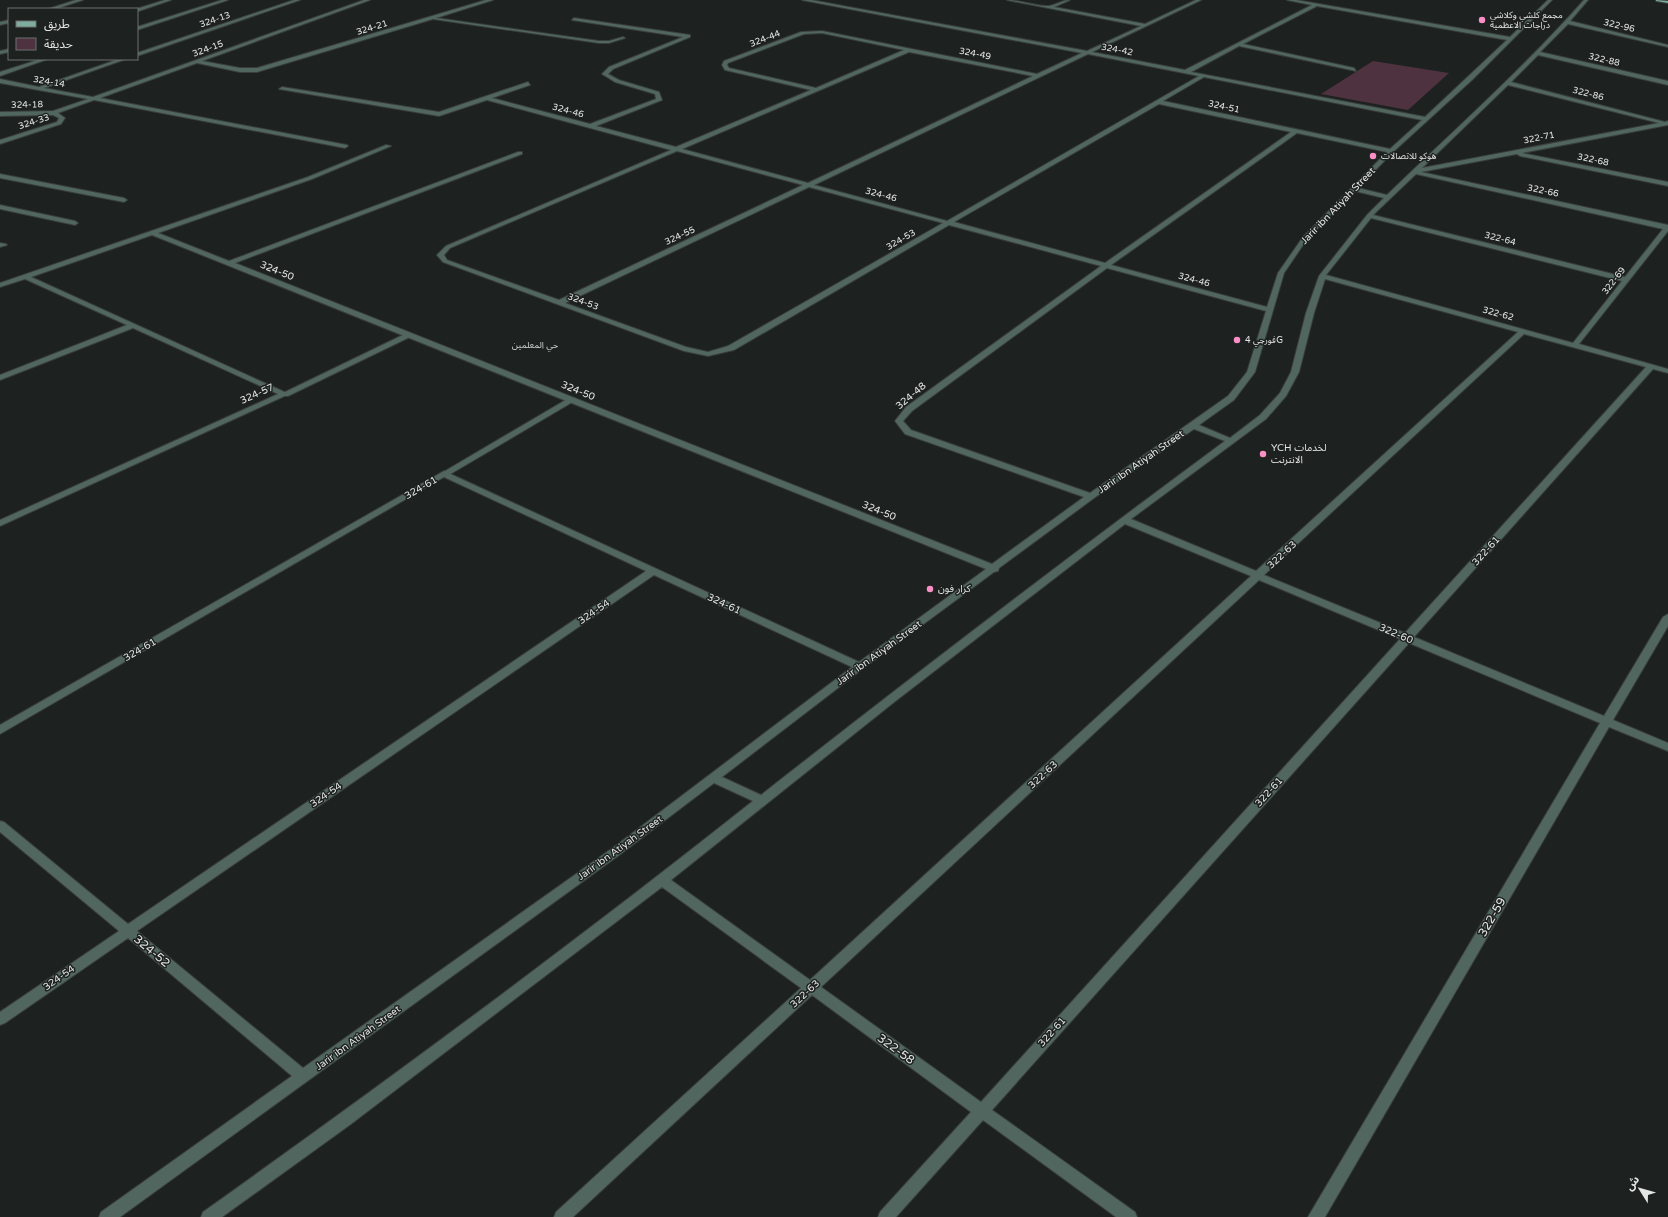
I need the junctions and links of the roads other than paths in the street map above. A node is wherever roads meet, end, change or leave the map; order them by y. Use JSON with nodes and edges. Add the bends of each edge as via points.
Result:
{"nodes":[{"id":1,"x":81,"y":0,"type":"edge"},
{"id":2,"x":169,"y":0,"type":"edge"},
{"id":3,"x":226,"y":0,"type":"edge"},
{"id":4,"x":298,"y":0,"type":"edge"},
{"id":5,"x":368,"y":0,"type":"edge"},
{"id":6,"x":491,"y":0,"type":"edge"},
{"id":7,"x":804,"y":0,"type":"edge"},
{"id":8,"x":1009,"y":0,"type":"edge"},
{"id":9,"x":1068,"y":0,"type":"edge"},
{"id":10,"x":1200,"y":0,"type":"edge"},
{"id":11,"x":1289,"y":0,"type":"edge"},
{"id":12,"x":1550,"y":0,"type":"edge"},
{"id":13,"x":1586,"y":0,"type":"edge"},
{"id":14,"x":1658,"y":0,"type":"edge"},
{"id":15,"x":1668,"y":2,"type":"edge"},
{"id":16,"x":1316,"y":5,"type":"junction"},
{"id":17,"x":1050,"y":7,"type":"junction"},
{"id":18,"x":53,"y":8,"type":"edge"},
{"id":19,"x":138,"y":10,"type":"edge"},
{"id":20,"x":431,"y":18,"type":"junction"},
{"id":21,"x":574,"y":20,"type":"dead end"},
{"id":22,"x":1567,"y":22,"type":"junction"},
{"id":23,"x":1146,"y":25,"type":"junction"},
{"id":24,"x":138,"y":29,"type":"edge"},
{"id":25,"x":623,"y":38,"type":"dead end"},
{"id":26,"x":1511,"y":39,"type":"junction"},
{"id":27,"x":1239,"y":45,"type":"junction"},
{"id":28,"x":1668,"y":46,"type":"edge"},
{"id":29,"x":909,"y":50,"type":"junction"},
{"id":30,"x":1088,"y":53,"type":"junction"},
{"id":31,"x":1537,"y":53,"type":"junction"},
{"id":32,"x":138,"y":55,"type":"edge"},
{"id":33,"x":43,"y":60,"type":"edge"},
{"id":34,"x":121,"y":60,"type":"edge"},
{"id":35,"x":196,"y":62,"type":"junction"},
{"id":36,"x":1354,"y":70,"type":"dead end"},
{"id":37,"x":1186,"y":72,"type":"junction"},
{"id":38,"x":0,"y":74,"type":"edge"},
{"id":39,"x":1204,"y":75,"type":"junction"},
{"id":40,"x":1038,"y":76,"type":"junction"},
{"id":41,"x":0,"y":81,"type":"edge"},
{"id":42,"x":1507,"y":83,"type":"junction"},
{"id":43,"x":1668,"y":83,"type":"edge"},
{"id":44,"x":528,"y":84,"type":"dead end"},
{"id":45,"x":39,"y":88,"type":"junction"},
{"id":46,"x":282,"y":88,"type":"dead end"},
{"id":47,"x":818,"y":90,"type":"junction"},
{"id":48,"x":96,"y":98,"type":"junction"},
{"id":49,"x":487,"y":98,"type":"junction"},
{"id":50,"x":1158,"y":102,"type":"junction"},
{"id":51,"x":54,"y":113,"type":"junction"},
{"id":52,"x":0,"y":114,"type":"edge"},
{"id":53,"x":1427,"y":119,"type":"junction"},
{"id":54,"x":1667,"y":123,"type":"edge"},
{"id":55,"x":590,"y":126,"type":"junction"},
{"id":56,"x":1296,"y":131,"type":"junction"},
{"id":57,"x":0,"y":142,"type":"edge"},
{"id":58,"x":345,"y":146,"type":"dead end"},
{"id":59,"x":388,"y":146,"type":"dead end"},
{"id":60,"x":675,"y":149,"type":"junction"},
{"id":61,"x":1391,"y":151,"type":"junction"},
{"id":62,"x":1514,"y":152,"type":"junction"},
{"id":63,"x":520,"y":153,"type":"dead end"},
{"id":64,"x":1413,"y":172,"type":"junction"},
{"id":65,"x":0,"y":176,"type":"edge"},
{"id":66,"x":1668,"y":184,"type":"edge"},
{"id":67,"x":808,"y":185,"type":"junction"},
{"id":68,"x":1354,"y":189,"type":"junction"},
{"id":69,"x":1388,"y":197,"type":"junction"},
{"id":70,"x":124,"y":200,"type":"dead end"},
{"id":71,"x":0,"y":207,"type":"edge"},
{"id":72,"x":1369,"y":216,"type":"junction"},
{"id":73,"x":75,"y":223,"type":"dead end"},
{"id":74,"x":949,"y":223,"type":"junction"},
{"id":75,"x":1668,"y":227,"type":"edge"},
{"id":76,"x":153,"y":233,"type":"junction"},
{"id":77,"x":229,"y":263,"type":"junction"},
{"id":78,"x":1106,"y":265,"type":"junction"},
{"id":79,"x":24,"y":276,"type":"junction"},
{"id":80,"x":1322,"y":276,"type":"junction"},
{"id":81,"x":1626,"y":280,"type":"junction"},
{"id":82,"x":0,"y":285,"type":"edge"},
{"id":83,"x":559,"y":303,"type":"junction"},
{"id":84,"x":1270,"y":310,"type":"junction"},
{"id":85,"x":134,"y":325,"type":"junction"},
{"id":86,"x":1524,"y":331,"type":"junction"},
{"id":87,"x":410,"y":335,"type":"junction"},
{"id":88,"x":1575,"y":345,"type":"junction"},
{"id":89,"x":1652,"y":366,"type":"junction"},
{"id":90,"x":1668,"y":371,"type":"edge"},
{"id":91,"x":0,"y":378,"type":"edge"},
{"id":92,"x":285,"y":394,"type":"junction"},
{"id":93,"x":572,"y":400,"type":"junction"},
{"id":94,"x":1193,"y":426,"type":"junction"},
{"id":95,"x":1231,"y":441,"type":"junction"},
{"id":96,"x":444,"y":474,"type":"junction"},
{"id":97,"x":1091,"y":496,"type":"junction"},
{"id":98,"x":1124,"y":520,"type":"junction"},
{"id":99,"x":0,"y":523,"type":"edge"},
{"id":100,"x":995,"y":569,"type":"junction"},
{"id":101,"x":653,"y":571,"type":"junction"},
{"id":102,"x":1259,"y":576,"type":"junction"},
{"id":103,"x":1668,"y":617,"type":"edge"},
{"id":104,"x":1407,"y":638,"type":"junction"},
{"id":105,"x":860,"y":666,"type":"junction"},
{"id":106,"x":1607,"y":721,"type":"junction"},
{"id":107,"x":0,"y":730,"type":"edge"},
{"id":108,"x":1668,"y":747,"type":"edge"},
{"id":109,"x":714,"y":778,"type":"junction"},
{"id":110,"x":762,"y":800,"type":"junction"},
{"id":111,"x":0,"y":825,"type":"edge"},
{"id":112,"x":662,"y":880,"type":"junction"},
{"id":113,"x":128,"y":931,"type":"junction"},
{"id":114,"x":811,"y":988,"type":"junction"},
{"id":115,"x":0,"y":1019,"type":"edge"},
{"id":116,"x":304,"y":1077,"type":"junction"},
{"id":117,"x":982,"y":1110,"type":"junction"},
{"id":118,"x":107,"y":1217,"type":"edge"},
{"id":119,"x":209,"y":1217,"type":"edge"},
{"id":120,"x":562,"y":1217,"type":"edge"},
{"id":121,"x":886,"y":1217,"type":"edge"},
{"id":122,"x":1129,"y":1217,"type":"edge"},
{"id":123,"x":1316,"y":1217,"type":"edge"}],
"edges":[{"from":1,"to":18,"type":"street"},
{"from":2,"to":19,"type":"street"},
{"from":3,"to":24,"type":"street"},
{"from":4,"to":32,"type":"street","name":"324-13"},
{"from":5,"to":35,"type":"street","name":"324-15"},
{"from":6,"to":20,"type":"street","name":"324-21"},
{"from":7,"to":30,"type":"street","name":"324-42"},
{"from":8,"to":17,"type":"street"},
{"from":9,"to":17,"type":"street"},
{"from":10,"to":23,"type":"street"},
{"from":11,"to":16,"type":"street"},
{"from":12,"to":26,"type":"street","name":"Jarir ibn Atiyah Street"},
{"from":13,"to":22,"type":"street"},
{"from":14,"to":15,"type":"main road"},
{"from":16,"to":26,"type":"street"},
{"from":16,"to":27,"type":"street"},
{"from":17,"to":23,"type":"street"},
{"from":20,"to":25,"type":"street","via":[[599,42]]},
{"from":20,"to":35,"type":"street","name":"324-21","via":[[257,70],[240,70]]},
{"from":21,"to":55,"type":"street","via":[[688,36],[611,68],[605,74],[617,81],[657,93],[659,100]]},
{"from":22,"to":28,"type":"street","name":"322-96"},
{"from":22,"to":31,"type":"street"},
{"from":23,"to":30,"type":"street"},
{"from":26,"to":53,"type":"street","name":"Jarir ibn Atiyah Street"},
{"from":27,"to":36,"type":"street"},
{"from":27,"to":37,"type":"street"},
{"from":29,"to":40,"type":"street","name":"324-49"},
{"from":29,"to":47,"type":"street"},
{"from":29,"to":47,"type":"street","name":"324-44","via":[[812,32],[802,33],[726,62],[724,65],[727,69]]},
{"from":30,"to":37,"type":"street","name":"324-42"},
{"from":30,"to":40,"type":"street"},
{"from":31,"to":42,"type":"street"},
{"from":31,"to":43,"type":"street","name":"322-88"},
{"from":33,"to":38,"type":"street"},
{"from":34,"to":45,"type":"street"},
{"from":35,"to":48,"type":"street","name":"324-15"},
{"from":37,"to":39,"type":"street","name":"324-42"},
{"from":39,"to":50,"type":"street"},
{"from":39,"to":53,"type":"street","name":"324-42"},
{"from":40,"to":67,"type":"street"},
{"from":41,"to":45,"type":"street","name":"324-14"},
{"from":42,"to":54,"type":"street","name":"322-86"},
{"from":42,"to":64,"type":"street"},
{"from":44,"to":49,"type":"street"},
{"from":45,"to":48,"type":"street","name":"324-14"},
{"from":46,"to":49,"type":"street","via":[[439,114]]},
{"from":47,"to":60,"type":"street"},
{"from":48,"to":51,"type":"street","name":"324-15"},
{"from":48,"to":58,"type":"street","name":"324-14"},
{"from":49,"to":55,"type":"street","name":"324-46"},
{"from":50,"to":56,"type":"street","name":"324-51"},
{"from":50,"to":74,"type":"street"},
{"from":51,"to":52,"type":"street","name":"324-18"},
{"from":51,"to":57,"type":"street","name":"324-33","via":[[62,118],[58,124]]},
{"from":53,"to":61,"type":"street","name":"Jarir ibn Atiyah Street"},
{"from":54,"to":62,"type":"street","name":"322-71"},
{"from":55,"to":60,"type":"street","name":"324-46"},
{"from":56,"to":61,"type":"street","name":"324-51"},
{"from":56,"to":78,"type":"street"},
{"from":59,"to":76,"type":"street","via":[[310,178]]},
{"from":60,"to":67,"type":"street","name":"324-46"},
{"from":60,"to":83,"type":"street","name":"324-53","via":[[448,247],[440,255],[445,261]]},
{"from":61,"to":68,"type":"street","name":"Jarir ibn Atiyah Street"},
{"from":62,"to":64,"type":"street","name":"322-71"},
{"from":62,"to":66,"type":"street","name":"322-68"},
{"from":63,"to":77,"type":"street"},
{"from":64,"to":69,"type":"street"},
{"from":64,"to":75,"type":"street","name":"322-66"},
{"from":65,"to":70,"type":"street"},
{"from":67,"to":74,"type":"street","name":"324-46"},
{"from":67,"to":83,"type":"street","name":"324-55"},
{"from":68,"to":69,"type":"street"},
{"from":68,"to":84,"type":"street","name":"Jarir ibn Atiyah Street","via":[[1305,238],[1281,273]]},
{"from":69,"to":72,"type":"street"},
{"from":71,"to":73,"type":"street"},
{"from":72,"to":80,"type":"street"},
{"from":72,"to":81,"type":"street","name":"322-64"},
{"from":74,"to":78,"type":"street","name":"324-46"},
{"from":74,"to":83,"type":"street","name":"324-53","via":[[731,348],[708,354],[684,349]]},
{"from":75,"to":81,"type":"street","name":"322-69"},
{"from":76,"to":77,"type":"street","name":"324-50"},
{"from":76,"to":79,"type":"street"},
{"from":77,"to":87,"type":"street","name":"324-50"},
{"from":78,"to":84,"type":"street","name":"324-46"},
{"from":78,"to":97,"type":"street","name":"324-48","via":[[909,409],[898,421],[908,432]]},
{"from":79,"to":82,"type":"street"},
{"from":79,"to":85,"type":"street","name":"324-57"},
{"from":80,"to":86,"type":"street","name":"322-62"},
{"from":80,"to":95,"type":"street","via":[[1295,372],[1283,394],[1263,417]]},
{"from":81,"to":88,"type":"street","name":"322-69"},
{"from":84,"to":94,"type":"street","name":"Jarir ibn Atiyah Street","via":[[1252,372],[1231,398]]},
{"from":85,"to":91,"type":"street"},
{"from":85,"to":92,"type":"street","name":"324-57"},
{"from":86,"to":88,"type":"street","name":"322-62"},
{"from":86,"to":102,"type":"street","name":"322-63"},
{"from":87,"to":92,"type":"street"},
{"from":87,"to":93,"type":"street","name":"324-50"},
{"from":88,"to":89,"type":"street","name":"322-62"},
{"from":89,"to":90,"type":"street","name":"322-62"},
{"from":89,"to":104,"type":"street","name":"322-61"},
{"from":92,"to":99,"type":"street","name":"324-57"},
{"from":93,"to":96,"type":"street"},
{"from":93,"to":100,"type":"street","name":"324-50"},
{"from":94,"to":95,"type":"street"},
{"from":94,"to":97,"type":"street","name":"Jarir ibn Atiyah Street"},
{"from":95,"to":98,"type":"street"},
{"from":96,"to":101,"type":"street","name":"324-61"},
{"from":96,"to":107,"type":"street","name":"324-61"},
{"from":97,"to":100,"type":"street","name":"Jarir ibn Atiyah Street"},
{"from":98,"to":102,"type":"street","name":"322-60"},
{"from":98,"to":110,"type":"street"},
{"from":100,"to":105,"type":"street","name":"Jarir ibn Atiyah Street"},
{"from":101,"to":105,"type":"street","name":"324-61"},
{"from":101,"to":113,"type":"street","name":"324-54"},
{"from":102,"to":104,"type":"street","name":"322-60"},
{"from":102,"to":114,"type":"street","name":"322-63"},
{"from":103,"to":106,"type":"street","name":"322-59"},
{"from":104,"to":106,"type":"street","name":"322-60"},
{"from":104,"to":117,"type":"street","name":"322-61"},
{"from":105,"to":109,"type":"street","name":"Jarir ibn Atiyah Street"},
{"from":106,"to":108,"type":"street","name":"322-60"},
{"from":106,"to":123,"type":"street","name":"322-59"},
{"from":109,"to":110,"type":"street"},
{"from":109,"to":116,"type":"street","name":"Jarir ibn Atiyah Street"},
{"from":110,"to":112,"type":"street"},
{"from":111,"to":113,"type":"street","name":"324-52"},
{"from":112,"to":114,"type":"street","name":"322-58"},
{"from":112,"to":119,"type":"street","via":[[346,1120]]},
{"from":113,"to":115,"type":"street","name":"324-54"},
{"from":113,"to":116,"type":"street","name":"324-52"},
{"from":114,"to":117,"type":"street","name":"322-58"},
{"from":114,"to":120,"type":"street","name":"322-63"},
{"from":116,"to":118,"type":"street","name":"Jarir ibn Atiyah Street"},
{"from":117,"to":121,"type":"street","name":"322-61"},
{"from":117,"to":122,"type":"street","name":"322-58"}]}
